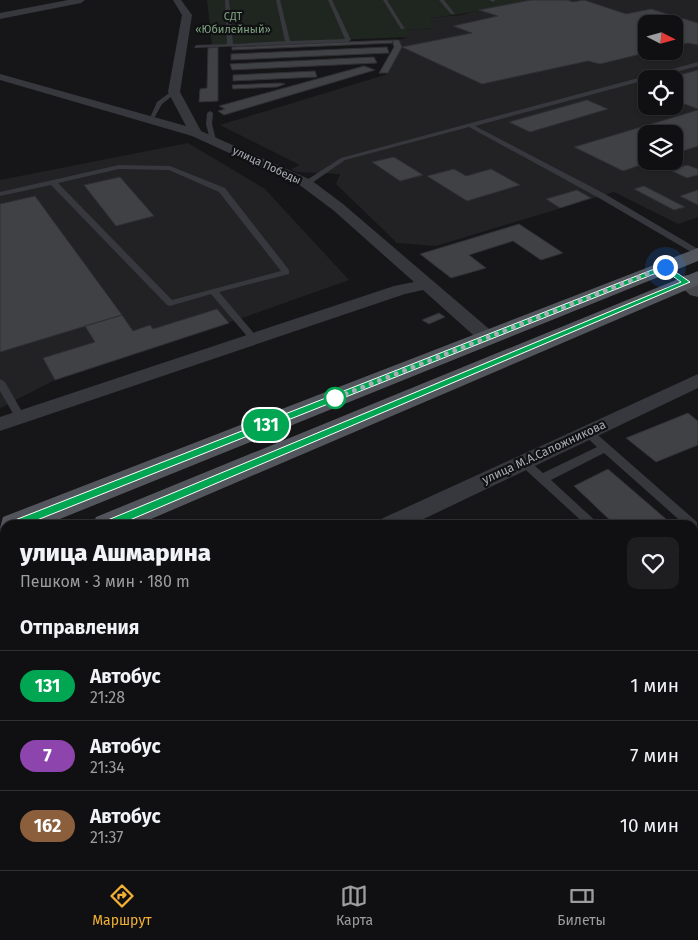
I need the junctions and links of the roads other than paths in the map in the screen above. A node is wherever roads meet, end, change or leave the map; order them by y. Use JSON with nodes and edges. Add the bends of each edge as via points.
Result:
{"nodes":[{"id":1,"x":81,"y":0,"type":"edge"},
{"id":2,"x":177,"y":0,"type":"edge"},
{"id":3,"x":227,"y":0,"type":"edge"},
{"id":4,"x":278,"y":0,"type":"edge"},
{"id":5,"x":330,"y":0,"type":"edge"},
{"id":6,"x":385,"y":0,"type":"edge"},
{"id":7,"x":441,"y":0,"type":"edge"},
{"id":8,"x":453,"y":13,"type":"dead end"},
{"id":9,"x":0,"y":16,"type":"edge"},
{"id":10,"x":403,"y":28,"type":"dead end"},
{"id":11,"x":288,"y":43,"type":"junction"},
{"id":12,"x":230,"y":45,"type":"junction"},
{"id":13,"x":196,"y":47,"type":"dead end"},
{"id":14,"x":698,"y":64,"type":"edge"},
{"id":15,"x":0,"y":77,"type":"edge"},
{"id":16,"x":174,"y":92,"type":"junction"},
{"id":17,"x":210,"y":113,"type":"dead end"},
{"id":18,"x":151,"y":119,"type":"junction"},
{"id":19,"x":469,"y":125,"type":"junction"},
{"id":20,"x":196,"y":133,"type":"junction"},
{"id":21,"x":213,"y":140,"type":"junction"},
{"id":22,"x":53,"y":182,"type":"junction"},
{"id":23,"x":306,"y":183,"type":"junction"},
{"id":24,"x":0,"y":194,"type":"edge"},
{"id":25,"x":698,"y":254,"type":"edge"},
{"id":26,"x":665,"y":267,"type":"junction"},
{"id":27,"x":694,"y":283,"type":"edge"},
{"id":28,"x":427,"y":284,"type":"junction"},
{"id":29,"x":213,"y":291,"type":"junction"},
{"id":30,"x":488,"y":338,"type":"junction"},
{"id":31,"x":255,"y":340,"type":"junction"},
{"id":32,"x":698,"y":380,"type":"edge"},
{"id":33,"x":0,"y":382,"type":"edge"},
{"id":34,"x":20,"y":417,"type":"junction"},
{"id":35,"x":0,"y":424,"type":"edge"},
{"id":36,"x":586,"y":432,"type":"junction"},
{"id":37,"x":604,"y":448,"type":"junction"},
{"id":38,"x":523,"y":462,"type":"junction"},
{"id":39,"x":542,"y":479,"type":"junction"},
{"id":40,"x":27,"y":520,"type":"edge"},
{"id":41,"x":119,"y":520,"type":"edge"},
{"id":42,"x":400,"y":520,"type":"edge"},
{"id":43,"x":588,"y":520,"type":"edge"},
{"id":44,"x":688,"y":520,"type":"edge"}],
"edges":[{"from":1,"to":9,"type":"street"},
{"from":2,"to":16,"type":"street","via":[[187,15]]},
{"from":3,"to":12,"type":"lane"},
{"from":4,"to":11,"type":"lane"},
{"from":5,"to":11,"type":"lane","via":[[348,40]]},
{"from":6,"to":10,"type":"lane"},
{"from":7,"to":8,"type":"lane"},
{"from":11,"to":12,"type":"lane"},
{"from":12,"to":13,"type":"lane"},
{"from":14,"to":19,"type":"lane"},
{"from":15,"to":18,"type":"street","name":"улица Победы"},
{"from":16,"to":18,"type":"lane","via":[[159,102]]},
{"from":16,"to":20,"type":"street"},
{"from":17,"to":21,"type":"lane"},
{"from":18,"to":20,"type":"street","name":"улица Победы"},
{"from":19,"to":23,"type":"lane","via":[[343,159]]},
{"from":19,"to":25,"type":"lane","via":[[602,196]]},
{"from":20,"to":21,"type":"street","name":"улица Победы"},
{"from":21,"to":23,"type":"street","name":"улица Победы"},
{"from":22,"to":24,"type":"lane"},
{"from":22,"to":29,"type":"lane","via":[[170,303]]},
{"from":22,"to":29,"type":"lane","via":[[120,167],[170,168],[222,190],[286,272]]},
{"from":23,"to":28,"type":"street","name":"улица Победы"},
{"from":25,"to":26,"type":"main road"},
{"from":26,"to":27,"type":"main road"},
{"from":26,"to":30,"type":"main road"},
{"from":27,"to":41,"type":"main road"},
{"from":28,"to":30,"type":"street","name":"улица Победы"},
{"from":28,"to":31,"type":"street","via":[[400,290]]},
{"from":29,"to":31,"type":"lane"},
{"from":30,"to":40,"type":"main road"},
{"from":31,"to":34,"type":"street"},
{"from":32,"to":36,"type":"street","name":"улица М.А.Сапожникова"},
{"from":33,"to":34,"type":"lane"},
{"from":34,"to":35,"type":"street"},
{"from":36,"to":37,"type":"lane"},
{"from":36,"to":38,"type":"street","name":"улица М.А.Сапожникова"},
{"from":37,"to":39,"type":"lane"},
{"from":37,"to":44,"type":"lane"},
{"from":38,"to":39,"type":"lane"},
{"from":38,"to":42,"type":"street","name":"улица М.А.Сапожникова"},
{"from":39,"to":43,"type":"lane"}]}
